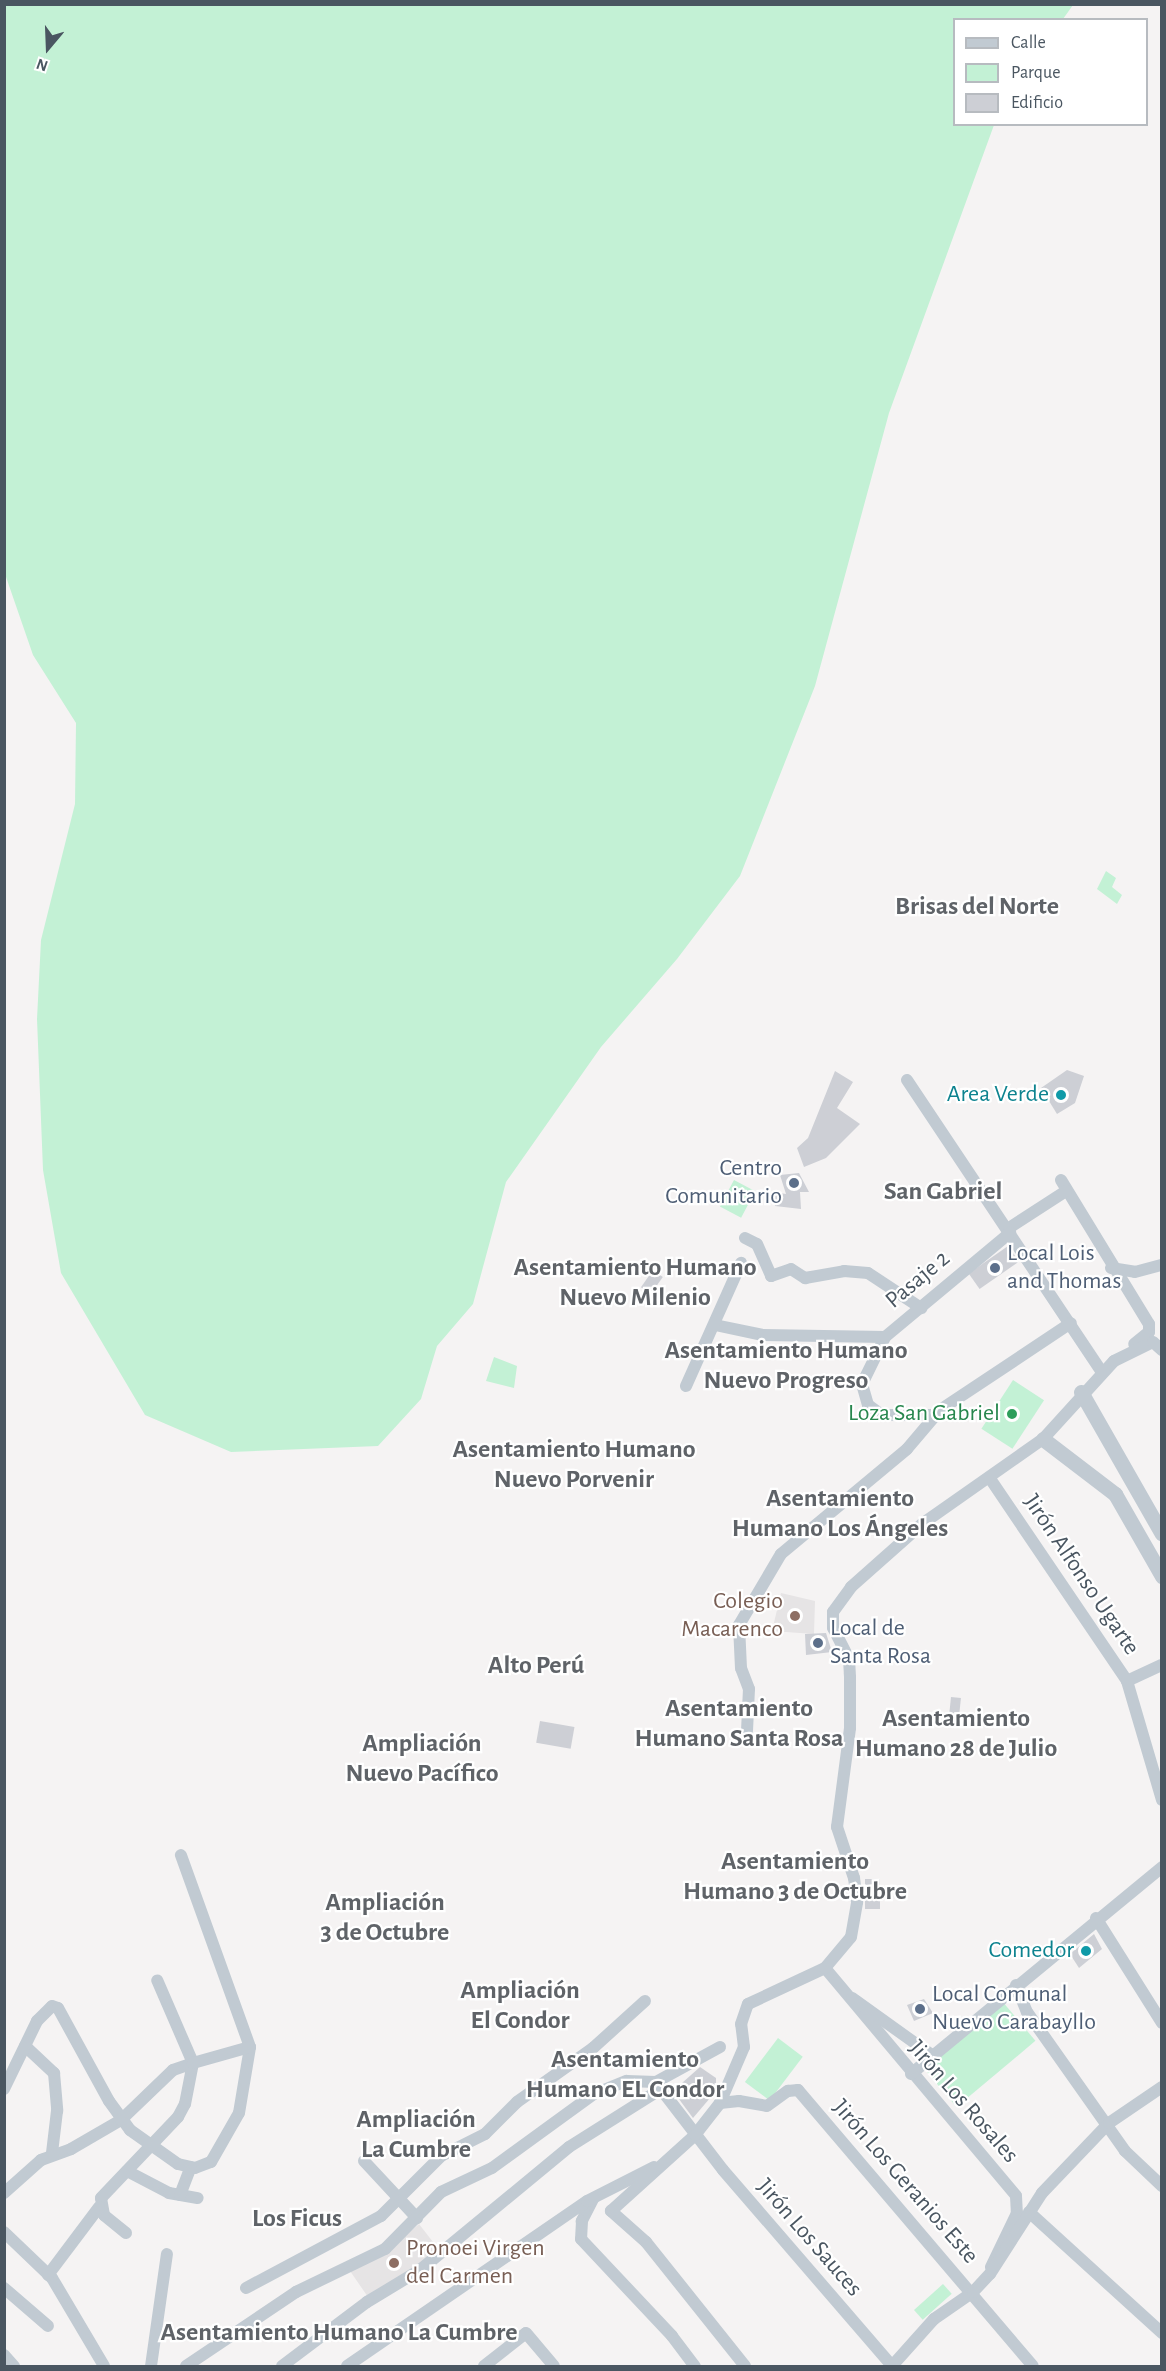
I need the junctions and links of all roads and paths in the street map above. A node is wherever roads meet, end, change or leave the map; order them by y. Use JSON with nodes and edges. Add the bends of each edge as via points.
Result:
{"nodes":[{"id":1,"x":907,"y":1080,"type":"dead end"},
{"id":2,"x":1010,"y":1231,"type":"junction"},
{"id":3,"x":745,"y":1238,"type":"dead end"},
{"id":4,"x":741,"y":1263,"type":"dead end"},
{"id":5,"x":1161,"y":1265,"type":"edge"},
{"id":6,"x":1111,"y":1268,"type":"junction"},
{"id":7,"x":921,"y":1308,"type":"junction"},
{"id":8,"x":1071,"y":1323,"type":"junction"},
{"id":9,"x":715,"y":1325,"type":"junction"},
{"id":10,"x":885,"y":1337,"type":"junction"},
{"id":11,"x":1157,"y":1346,"type":"edge"},
{"id":12,"x":1125,"y":1353,"type":"junction"},
{"id":13,"x":1101,"y":1371,"type":"junction"},
{"id":14,"x":686,"y":1386,"type":"dead end"},
{"id":15,"x":1081,"y":1392,"type":"junction"},
{"id":16,"x":934,"y":1415,"type":"junction"},
{"id":17,"x":1043,"y":1439,"type":"junction"},
{"id":18,"x":991,"y":1480,"type":"junction"},
{"id":19,"x":1161,"y":1534,"type":"edge"},
{"id":20,"x":1161,"y":1576,"type":"edge"},
{"id":21,"x":1161,"y":1665,"type":"edge"},
{"id":22,"x":1127,"y":1681,"type":"junction"},
{"id":23,"x":747,"y":1731,"type":"dead end"},
{"id":24,"x":1161,"y":1800,"type":"edge"},
{"id":25,"x":181,"y":1855,"type":"dead end"},
{"id":26,"x":1161,"y":1867,"type":"edge"},
{"id":27,"x":1096,"y":1918,"type":"junction"},
{"id":28,"x":825,"y":1968,"type":"junction"},
{"id":29,"x":158,"y":1980,"type":"dead end"},
{"id":30,"x":1016,"y":1985,"type":"junction"},
{"id":31,"x":846,"y":1994,"type":"junction"},
{"id":32,"x":645,"y":2001,"type":"dead end"},
{"id":33,"x":1161,"y":2023,"type":"edge"},
{"id":34,"x":25,"y":2046,"type":"junction"},
{"id":35,"x":250,"y":2047,"type":"junction"},
{"id":36,"x":720,"y":2047,"type":"dead end"},
{"id":37,"x":933,"y":2056,"type":"junction"},
{"id":38,"x":194,"y":2063,"type":"junction"},
{"id":39,"x":911,"y":2074,"type":"junction"},
{"id":40,"x":658,"y":2085,"type":"junction"},
{"id":41,"x":1161,"y":2087,"type":"edge"},
{"id":42,"x":4,"y":2089,"type":"edge"},
{"id":43,"x":720,"y":2103,"type":"junction"},
{"id":44,"x":121,"y":2120,"type":"junction"},
{"id":45,"x":1109,"y":2123,"type":"junction"},
{"id":46,"x":694,"y":2135,"type":"junction"},
{"id":47,"x":149,"y":2148,"type":"junction"},
{"id":48,"x":52,"y":2153,"type":"junction"},
{"id":49,"x":364,"y":2161,"type":"dead end"},
{"id":50,"x":665,"y":2161,"type":"junction"},
{"id":51,"x":191,"y":2167,"type":"junction"},
{"id":52,"x":127,"y":2171,"type":"junction"},
{"id":53,"x":1161,"y":2186,"type":"edge"},
{"id":54,"x":4,"y":2193,"type":"edge"},
{"id":55,"x":180,"y":2195,"type":"junction"},
{"id":56,"x":198,"y":2198,"type":"dead end"},
{"id":57,"x":400,"y":2198,"type":"junction"},
{"id":58,"x":593,"y":2198,"type":"junction"},
{"id":59,"x":99,"y":2207,"type":"junction"},
{"id":60,"x":1029,"y":2212,"type":"junction"},
{"id":61,"x":417,"y":2218,"type":"junction"},
{"id":62,"x":4,"y":2232,"type":"edge"},
{"id":63,"x":126,"y":2233,"type":"dead end"},
{"id":64,"x":167,"y":2254,"type":"dead end"},
{"id":65,"x":990,"y":2274,"type":"junction"},
{"id":66,"x":48,"y":2275,"type":"junction"},
{"id":67,"x":4,"y":2288,"type":"edge"},
{"id":68,"x":246,"y":2288,"type":"dead end"},
{"id":69,"x":973,"y":2292,"type":"junction"},
{"id":70,"x":48,"y":2326,"type":"dead end"},
{"id":71,"x":1161,"y":2333,"type":"edge"},
{"id":72,"x":4,"y":2355,"type":"edge"},
{"id":73,"x":14,"y":2367,"type":"edge"},
{"id":74,"x":104,"y":2367,"type":"edge"},
{"id":75,"x":151,"y":2367,"type":"edge"},
{"id":76,"x":186,"y":2367,"type":"edge"},
{"id":77,"x":282,"y":2367,"type":"edge"},
{"id":78,"x":347,"y":2367,"type":"edge"},
{"id":79,"x":484,"y":2367,"type":"edge"},
{"id":80,"x":554,"y":2367,"type":"edge"},
{"id":81,"x":695,"y":2367,"type":"edge"},
{"id":82,"x":745,"y":2367,"type":"edge"},
{"id":83,"x":892,"y":2367,"type":"edge"},
{"id":84,"x":1034,"y":2367,"type":"edge"}],
"edges":[{"from":1,"to":2,"type":"street"},
{"from":2,"to":6,"type":"street","name":"Pasaje 2","via":[[1063,1186]]},
{"from":2,"to":7,"type":"street","name":"Pasaje 2"},
{"from":2,"to":8,"type":"street"},
{"from":3,"to":7,"type":"street","via":[[757,1244],[771,1276],[791,1269],[805,1278],[844,1271],[868,1273]]},
{"from":4,"to":9,"type":"street"},
{"from":5,"to":6,"type":"street","via":[[1135,1272]]},
{"from":6,"to":12,"type":"street","via":[[1150,1329]]},
{"from":7,"to":10,"type":"street","name":"Pasaje 2"},
{"from":8,"to":13,"type":"street"},
{"from":8,"to":16,"type":"street"},
{"from":9,"to":10,"type":"street","via":[[763,1335]]},
{"from":9,"to":14,"type":"street"},
{"from":10,"to":16,"type":"street","name":"Pasaje 2","via":[[862,1384],[868,1405],[882,1415]]},
{"from":11,"to":12,"type":"street"},
{"from":12,"to":13,"type":"street"},
{"from":13,"to":15,"type":"street"},
{"from":15,"to":17,"type":"street"},
{"from":15,"to":19,"type":"street"},
{"from":16,"to":23,"type":"street","via":[[907,1449],[781,1554],[751,1600],[739,1624],[741,1668],[749,1689]]},
{"from":17,"to":18,"type":"street"},
{"from":17,"to":20,"type":"street","via":[[1115,1494]]},
{"from":18,"to":22,"type":"street","name":"Jirón Alfonso Ugarte"},
{"from":18,"to":28,"type":"street","via":[[922,1524],[851,1587],[833,1612],[833,1628],[849,1659],[850,1677],[850,1728],[837,1827],[857,1902],[851,1937]]},
{"from":21,"to":22,"type":"street"},
{"from":22,"to":24,"type":"street","name":"Jirón Alfonso Ugarte"},
{"from":25,"to":35,"type":"street"},
{"from":26,"to":27,"type":"street"},
{"from":27,"to":30,"type":"street"},
{"from":27,"to":33,"type":"street"},
{"from":28,"to":31,"type":"street","name":"Jirón Los Rosales"},
{"from":28,"to":43,"type":"street","via":[[748,2004],[741,2024],[744,2047]]},
{"from":29,"to":38,"type":"street"},
{"from":30,"to":37,"type":"street"},
{"from":30,"to":45,"type":"street","via":[[1027,2012]]},
{"from":31,"to":37,"type":"street","via":[[884,2016]]},
{"from":31,"to":39,"type":"street","name":"Jirón Los Rosales"},
{"from":32,"to":57,"type":"street","via":[[593,2048],[517,2102],[485,2134],[441,2156]]},
{"from":34,"to":42,"type":"street"},
{"from":34,"to":44,"type":"street","via":[[45,2011],[58,2008]]},
{"from":34,"to":48,"type":"street","via":[[54,2073],[57,2111]]},
{"from":35,"to":38,"type":"street"},
{"from":35,"to":51,"type":"street","via":[[239,2113],[211,2162]]},
{"from":36,"to":40,"type":"street"},
{"from":37,"to":39,"type":"street"},
{"from":38,"to":44,"type":"street","via":[[173,2070]]},
{"from":38,"to":47,"type":"street","via":[[185,2104]]},
{"from":39,"to":65,"type":"street","name":"Jirón Los Rosales","via":[[1016,2196],[1017,2213],[994,2253]]},
{"from":40,"to":46,"type":"street","name":"Jirón Los Sauces"},
{"from":40,"to":61,"type":"street","via":[[627,2081],[594,2094],[492,2168],[441,2192]]},
{"from":40,"to":77,"type":"street","via":[[569,2147],[420,2270],[367,2302]]},
{"from":41,"to":45,"type":"street"},
{"from":43,"to":46,"type":"street"},
{"from":43,"to":69,"type":"street","name":"Jirón Los Geranios Este","via":[[740,2100],[767,2106],[788,2091],[798,2090]]},
{"from":44,"to":47,"type":"street"},
{"from":44,"to":48,"type":"street","via":[[71,2149]]},
{"from":45,"to":53,"type":"street","via":[[1125,2151]]},
{"from":45,"to":60,"type":"street"},
{"from":46,"to":50,"type":"street"},
{"from":46,"to":83,"type":"street","name":"Jirón Los Sauces"},
{"from":47,"to":51,"type":"street"},
{"from":47,"to":52,"type":"street"},
{"from":48,"to":54,"type":"street"},
{"from":49,"to":57,"type":"street"},
{"from":50,"to":58,"type":"street"},
{"from":50,"to":82,"type":"street","via":[[611,2211],[646,2242]]},
{"from":51,"to":55,"type":"street"},
{"from":52,"to":55,"type":"street"},
{"from":52,"to":59,"type":"street","via":[[101,2198]]},
{"from":55,"to":56,"type":"street"},
{"from":57,"to":61,"type":"street"},
{"from":57,"to":68,"type":"street","via":[[354,2233]]},
{"from":58,"to":78,"type":"street"},
{"from":58,"to":81,"type":"street","via":[[582,2221],[580,2239],[672,2336]]},
{"from":59,"to":63,"type":"street"},
{"from":59,"to":66,"type":"street"},
{"from":60,"to":65,"type":"street"},
{"from":60,"to":71,"type":"street"},
{"from":61,"to":76,"type":"street","via":[[385,2248],[296,2292]]},
{"from":62,"to":66,"type":"street"},
{"from":64,"to":75,"type":"street"},
{"from":65,"to":69,"type":"street"},
{"from":66,"to":74,"type":"street"},
{"from":67,"to":70,"type":"street"},
{"from":69,"to":83,"type":"street","via":[[934,2319]]},
{"from":69,"to":84,"type":"street","name":"Jirón Los Geranios Este"},
{"from":72,"to":73,"type":"street"},
{"from":79,"to":80,"type":"street","via":[[526,2333]]}]}
